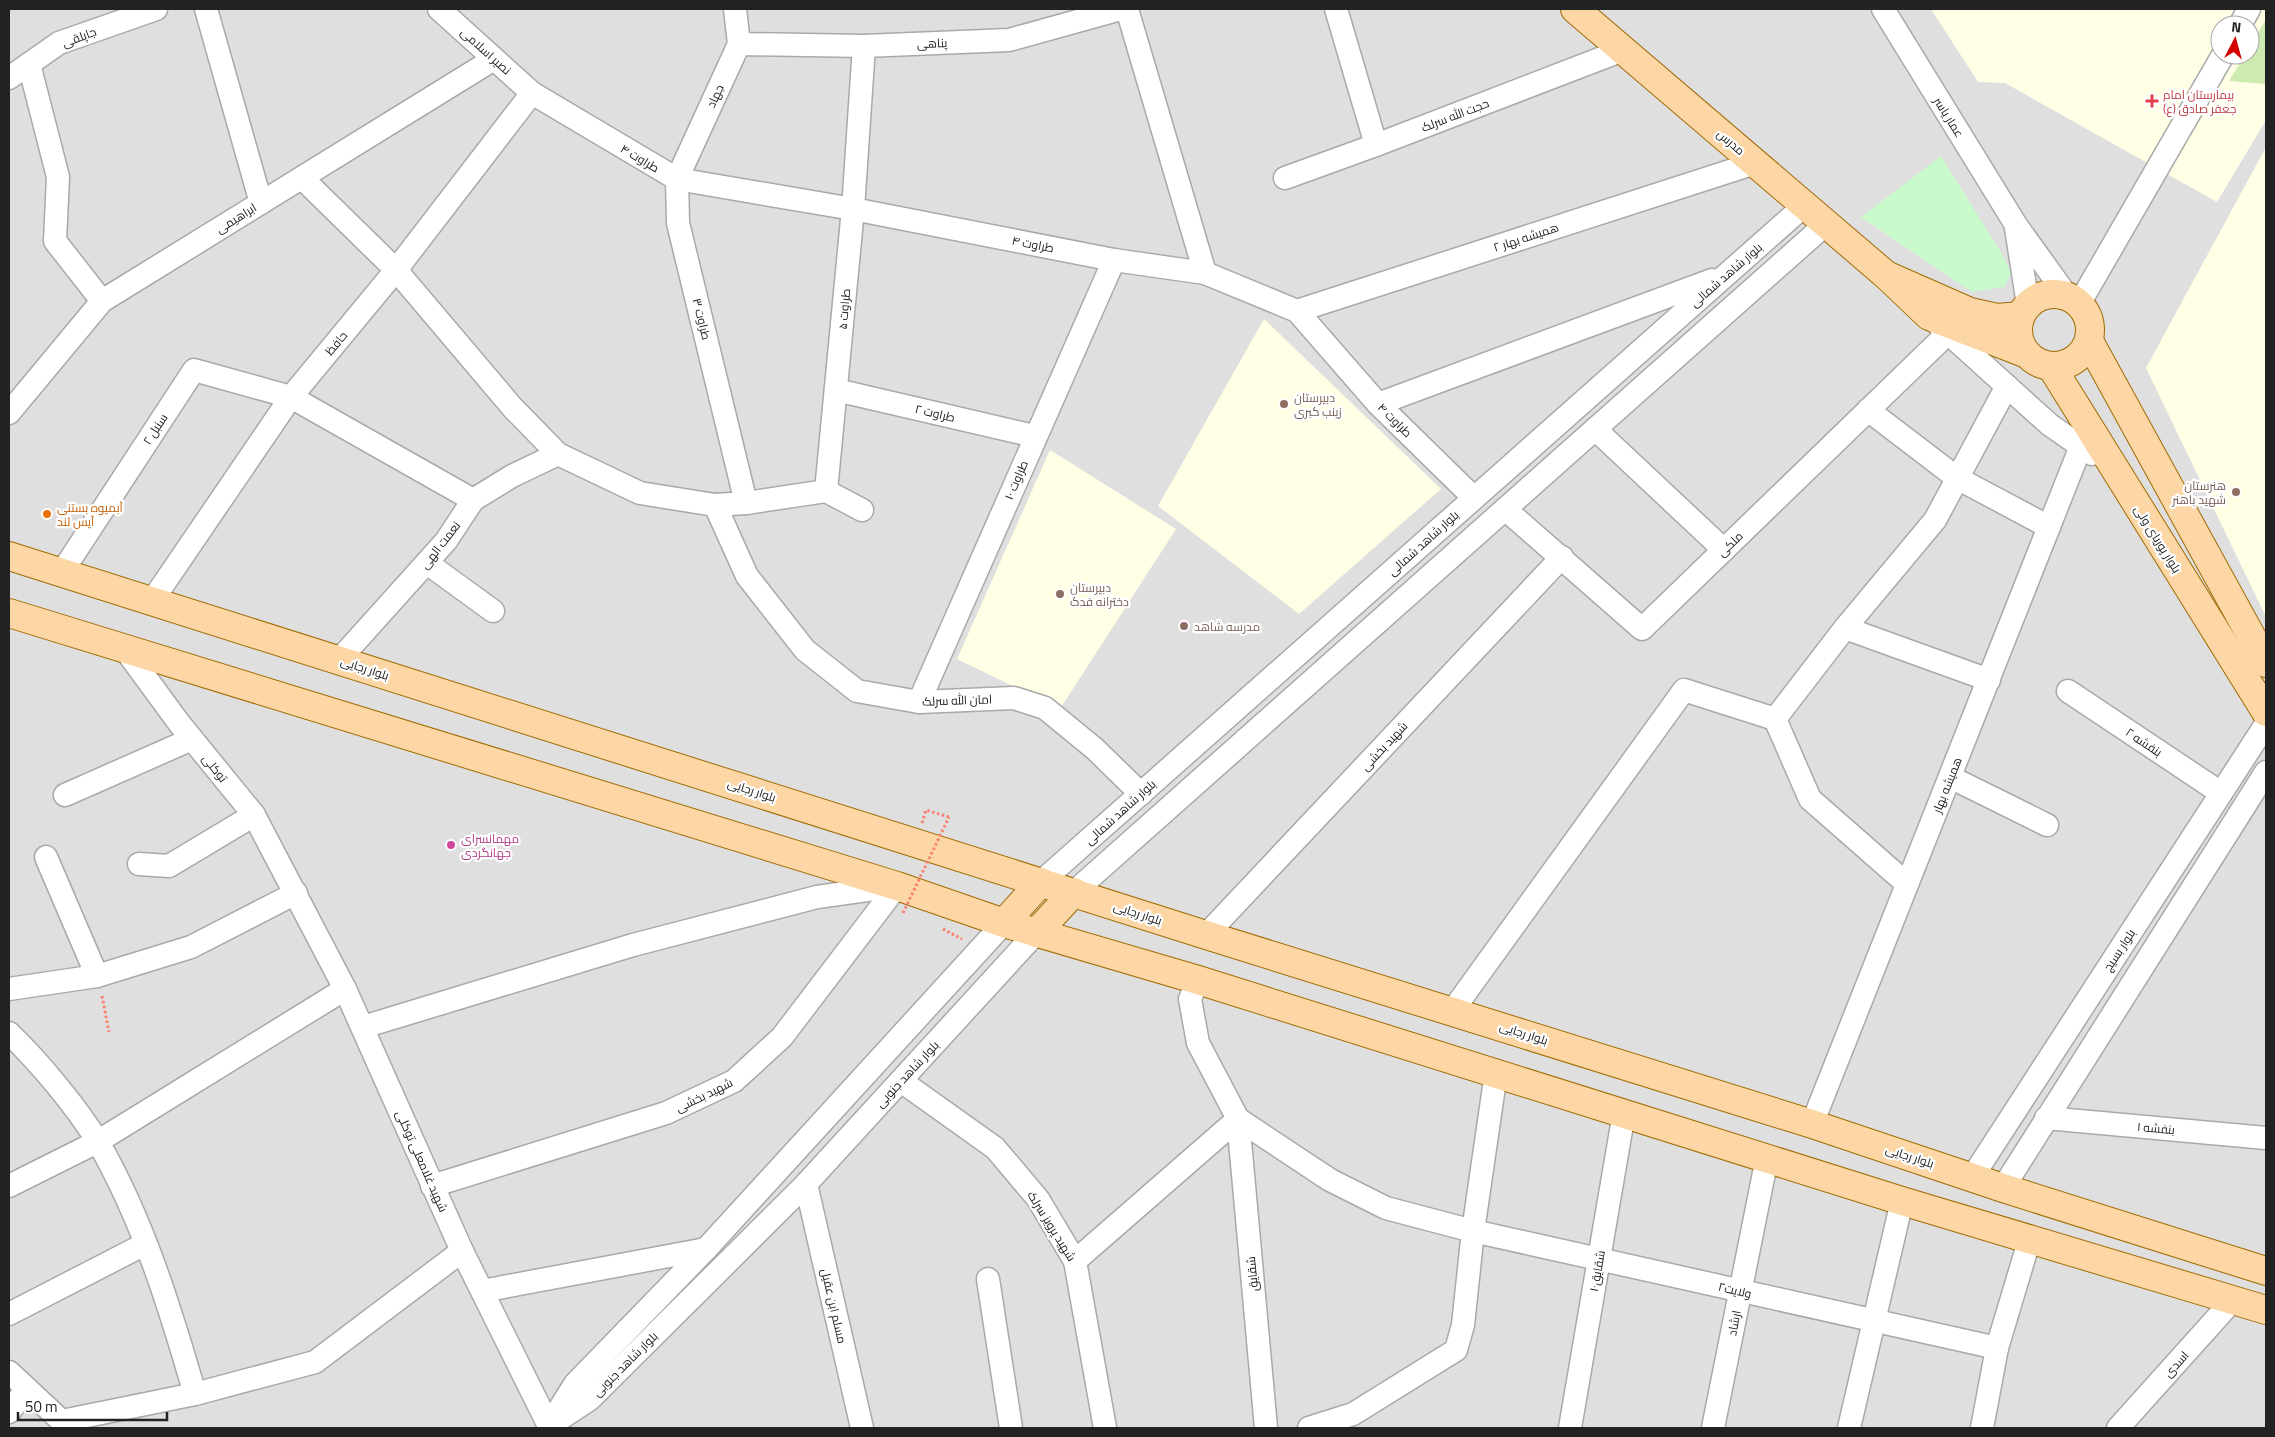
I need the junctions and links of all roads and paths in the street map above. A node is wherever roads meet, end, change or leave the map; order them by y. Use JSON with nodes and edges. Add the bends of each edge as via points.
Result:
{"nodes":[{"id":1,"x":156,"y":9,"type":"edge"},
{"id":2,"x":206,"y":9,"type":"edge"},
{"id":3,"x":439,"y":9,"type":"edge"},
{"id":4,"x":735,"y":9,"type":"edge"},
{"id":5,"x":1122,"y":9,"type":"edge"},
{"id":6,"x":1127,"y":9,"type":"edge"},
{"id":7,"x":1336,"y":9,"type":"edge"},
{"id":8,"x":1883,"y":9,"type":"edge"},
{"id":9,"x":1584,"y":11,"type":"edge"},
{"id":10,"x":739,"y":44,"type":"junction"},
{"id":11,"x":864,"y":46,"type":"junction"},
{"id":12,"x":1623,"y":50,"type":"junction"},
{"id":13,"x":494,"y":59,"type":"junction"},
{"id":14,"x":29,"y":64,"type":"junction"},
{"id":15,"x":2216,"y":65,"type":"edge"},
{"id":16,"x":9,"y":78,"type":"edge"},
{"id":17,"x":532,"y":93,"type":"junction"},
{"id":18,"x":1376,"y":146,"type":"junction"},
{"id":19,"x":1756,"y":163,"type":"junction"},
{"id":20,"x":302,"y":178,"type":"junction"},
{"id":21,"x":1285,"y":178,"type":"dead end"},
{"id":22,"x":677,"y":179,"type":"junction"},
{"id":23,"x":261,"y":203,"type":"junction"},
{"id":24,"x":1805,"y":205,"type":"junction"},
{"id":25,"x":853,"y":209,"type":"junction"},
{"id":26,"x":1826,"y":224,"type":"junction"},
{"id":27,"x":2016,"y":225,"type":"junction"},
{"id":28,"x":1114,"y":260,"type":"junction"},
{"id":29,"x":396,"y":270,"type":"junction"},
{"id":30,"x":1205,"y":273,"type":"junction"},
{"id":31,"x":1886,"y":275,"type":"junction"},
{"id":32,"x":1725,"y":276,"type":"junction"},
{"id":33,"x":2073,"y":300,"type":"junction"},
{"id":34,"x":102,"y":301,"type":"junction"},
{"id":35,"x":2024,"y":310,"type":"junction"},
{"id":36,"x":1297,"y":311,"type":"junction"},
{"id":37,"x":1938,"y":324,"type":"junction"},
{"id":38,"x":2088,"y":341,"type":"junction"},
{"id":39,"x":2027,"y":354,"type":"junction"},
{"id":40,"x":2050,"y":366,"type":"junction"},
{"id":41,"x":2007,"y":386,"type":"junction"},
{"id":42,"x":836,"y":390,"type":"junction"},
{"id":43,"x":291,"y":397,"type":"junction"},
{"id":44,"x":1378,"y":404,"type":"junction"},
{"id":45,"x":1868,"y":410,"type":"junction"},
{"id":46,"x":9,"y":413,"type":"edge"},
{"id":47,"x":1595,"y":429,"type":"junction"},
{"id":48,"x":1034,"y":436,"type":"junction"},
{"id":49,"x":2081,"y":446,"type":"junction"},
{"id":50,"x":558,"y":454,"type":"junction"},
{"id":51,"x":2115,"y":468,"type":"junction"},
{"id":52,"x":1957,"y":478,"type":"junction"},
{"id":53,"x":826,"y":491,"type":"junction"},
{"id":54,"x":1474,"y":498,"type":"junction"},
{"id":55,"x":473,"y":500,"type":"junction"},
{"id":56,"x":746,"y":503,"type":"junction"},
{"id":57,"x":715,"y":505,"type":"junction"},
{"id":58,"x":1506,"y":509,"type":"junction"},
{"id":59,"x":862,"y":510,"type":"dead end"},
{"id":60,"x":2049,"y":527,"type":"junction"},
{"id":61,"x":1724,"y":550,"type":"junction"},
{"id":62,"x":9,"y":556,"type":"edge"},
{"id":63,"x":1562,"y":557,"type":"junction"},
{"id":64,"x":427,"y":562,"type":"junction"},
{"id":65,"x":62,"y":572,"type":"junction"},
{"id":66,"x":152,"y":601,"type":"junction"},
{"id":67,"x":493,"y":611,"type":"dead end"},
{"id":68,"x":9,"y":613,"type":"edge"},
{"id":69,"x":1845,"y":628,"type":"junction"},
{"id":70,"x":124,"y":648,"type":"junction"},
{"id":71,"x":339,"y":660,"type":"junction"},
{"id":72,"x":2266,"y":663,"type":"edge"},
{"id":73,"x":1989,"y":680,"type":"junction"},
{"id":74,"x":2068,"y":691,"type":"dead end"},
{"id":75,"x":920,"y":702,"type":"junction"},
{"id":76,"x":2266,"y":712,"type":"edge"},
{"id":77,"x":1775,"y":719,"type":"junction"},
{"id":78,"x":2266,"y":724,"type":"edge"},
{"id":79,"x":192,"y":739,"type":"junction"},
{"id":80,"x":2266,"y":772,"type":"edge"},
{"id":81,"x":1950,"y":777,"type":"junction"},
{"id":82,"x":2221,"y":793,"type":"junction"},
{"id":83,"x":65,"y":794,"type":"dead end"},
{"id":84,"x":1141,"y":794,"type":"junction"},
{"id":85,"x":926,"y":810,"type":"dead end"},
{"id":86,"x":254,"y":815,"type":"junction"},
{"id":87,"x":2047,"y":825,"type":"dead end"},
{"id":88,"x":46,"y":857,"type":"dead end"},
{"id":89,"x":139,"y":864,"type":"dead end"},
{"id":90,"x":1041,"y":882,"type":"junction"},
{"id":91,"x":1907,"y":884,"type":"junction"},
{"id":92,"x":897,"y":886,"type":"junction"},
{"id":93,"x":1074,"y":892,"type":"junction"},
{"id":94,"x":296,"y":893,"type":"junction"},
{"id":95,"x":903,"y":913,"type":"dead end"},
{"id":96,"x":1004,"y":923,"type":"junction"},
{"id":97,"x":935,"y":924,"type":"dead end"},
{"id":98,"x":1036,"y":933,"type":"junction"},
{"id":99,"x":1206,"y":935,"type":"junction"},
{"id":100,"x":980,"y":948,"type":"junction"},
{"id":101,"x":97,"y":976,"type":"junction"},
{"id":102,"x":1198,"y":980,"type":"junction"},
{"id":103,"x":9,"y":989,"type":"edge"},
{"id":104,"x":345,"y":989,"type":"junction"},
{"id":105,"x":1453,"y":1010,"type":"junction"},
{"id":106,"x":363,"y":1027,"type":"junction"},
{"id":107,"x":109,"y":1032,"type":"dead end"},
{"id":108,"x":9,"y":1033,"type":"edge"},
{"id":109,"x":1496,"y":1073,"type":"junction"},
{"id":110,"x":901,"y":1081,"type":"junction"},
{"id":111,"x":1624,"y":1113,"type":"junction"},
{"id":112,"x":2046,"y":1118,"type":"junction"},
{"id":113,"x":1238,"y":1119,"type":"junction"},
{"id":114,"x":1812,"y":1124,"type":"junction"},
{"id":115,"x":2265,"y":1136,"type":"edge"},
{"id":116,"x":97,"y":1142,"type":"junction"},
{"id":117,"x":1767,"y":1158,"type":"junction"},
{"id":118,"x":1973,"y":1176,"type":"junction"},
{"id":119,"x":806,"y":1184,"type":"junction"},
{"id":120,"x":9,"y":1186,"type":"edge"},
{"id":121,"x":432,"y":1186,"type":"junction"},
{"id":122,"x":2003,"y":1188,"type":"junction"},
{"id":123,"x":1902,"y":1200,"type":"junction"},
{"id":124,"x":1473,"y":1231,"type":"junction"},
{"id":125,"x":2030,"y":1238,"type":"junction"},
{"id":126,"x":145,"y":1244,"type":"junction"},
{"id":127,"x":706,"y":1249,"type":"junction"},
{"id":128,"x":462,"y":1251,"type":"junction"},
{"id":129,"x":1599,"y":1259,"type":"junction"},
{"id":130,"x":1075,"y":1261,"type":"junction"},
{"id":131,"x":2266,"y":1271,"type":"edge"},
{"id":132,"x":988,"y":1279,"type":"dead end"},
{"id":133,"x":482,"y":1291,"type":"junction"},
{"id":134,"x":1740,"y":1291,"type":"junction"},
{"id":135,"x":2233,"y":1300,"type":"junction"},
{"id":136,"x":2266,"y":1310,"type":"edge"},
{"id":137,"x":9,"y":1314,"type":"edge"},
{"id":138,"x":1874,"y":1320,"type":"junction"},
{"id":139,"x":1997,"y":1348,"type":"junction"},
{"id":140,"x":9,"y":1372,"type":"edge"},
{"id":141,"x":27,"y":1389,"type":"junction"},
{"id":142,"x":195,"y":1394,"type":"junction"},
{"id":143,"x":9,"y":1412,"type":"edge"},
{"id":144,"x":65,"y":1425,"type":"edge"},
{"id":145,"x":549,"y":1427,"type":"edge"},
{"id":146,"x":862,"y":1428,"type":"edge"},
{"id":147,"x":1010,"y":1428,"type":"edge"},
{"id":148,"x":1105,"y":1428,"type":"edge"},
{"id":149,"x":1266,"y":1428,"type":"edge"},
{"id":150,"x":1309,"y":1428,"type":"edge"},
{"id":151,"x":1570,"y":1428,"type":"edge"},
{"id":152,"x":1713,"y":1428,"type":"edge"},
{"id":153,"x":1849,"y":1428,"type":"edge"},
{"id":154,"x":1982,"y":1428,"type":"edge"},
{"id":155,"x":2118,"y":1428,"type":"edge"}],
"edges":[{"from":1,"to":14,"type":"street","name":"جاپلقی","via":[[59,43]]},
{"from":2,"to":23,"type":"street"},
{"from":3,"to":13,"type":"street","name":"نصیر اسلامی"},
{"from":4,"to":10,"type":"street"},
{"from":5,"to":11,"type":"street","name":"پناهی","via":[[1009,40]]},
{"from":6,"to":30,"type":"street"},
{"from":7,"to":18,"type":"street"},
{"from":8,"to":27,"type":"street","name":"عمار یاسر"},
{"from":9,"to":12,"type":"main road","name":"مدرس"},
{"from":10,"to":11,"type":"street","name":"پناهی"},
{"from":10,"to":22,"type":"street","name":"جهاد"},
{"from":11,"to":25,"type":"street","name":"طراوت ۵"},
{"from":12,"to":18,"type":"street","name":"حجت الله سرلک"},
{"from":12,"to":19,"type":"main road","name":"مدرس"},
{"from":13,"to":17,"type":"street","name":"نصیر اسلامی"},
{"from":13,"to":20,"type":"street","name":"ابراهیمی"},
{"from":14,"to":16,"type":"street","name":"جاپلقی"},
{"from":14,"to":34,"type":"street","via":[[58,177],[55,241]]},
{"from":15,"to":33,"type":"street"},
{"from":17,"to":22,"type":"street","name":"طراوت ۴"},
{"from":17,"to":29,"type":"street","name":"حافظ"},
{"from":18,"to":21,"type":"street","name":"حجت الله سرلک"},
{"from":19,"to":24,"type":"main road","name":"مدرس"},
{"from":19,"to":36,"type":"street","name":"همیشه بهار ۲"},
{"from":20,"to":23,"type":"street","name":"ابراهیمی"},
{"from":20,"to":29,"type":"street"},
{"from":22,"to":25,"type":"street","name":"طراوت ۴"},
{"from":22,"to":56,"type":"street","name":"طراوت ۳","via":[[678,223]]},
{"from":23,"to":34,"type":"street","name":"ابراهیمی"},
{"from":24,"to":26,"type":"main road","name":"مدرس"},
{"from":24,"to":32,"type":"street","name":"بلوار شاهد شمالی"},
{"from":25,"to":28,"type":"street","name":"طراوت ۴"},
{"from":25,"to":42,"type":"street","name":"طراوت ۵"},
{"from":26,"to":31,"type":"main road","name":"مدرس"},
{"from":26,"to":47,"type":"street"},
{"from":27,"to":33,"type":"street","name":"عمار یاسر"},
{"from":27,"to":35,"type":"street","name":"عمار یاسر"},
{"from":28,"to":30,"type":"street","name":"طراوت ۴"},
{"from":28,"to":48,"type":"street","name":"طراوت ۱۰"},
{"from":29,"to":43,"type":"street","name":"حافظ"},
{"from":29,"to":50,"type":"street","via":[[512,407]]},
{"from":30,"to":36,"type":"street","name":"طراوت ۴"},
{"from":31,"to":35,"type":"main road","name":"مدرس","via":[[1970,312],[1997,318]]},
{"from":31,"to":37,"type":"main road","name":"مدرس"},
{"from":32,"to":44,"type":"street"},
{"from":32,"to":54,"type":"street","name":"بلوار شاهد شمالی"},
{"from":33,"to":35,"type":"main road","via":[[2053,294],[2039,297]]},
{"from":33,"to":38,"type":"main road","via":[[2089,321]]},
{"from":34,"to":46,"type":"street","name":"ابراهیمی"},
{"from":35,"to":39,"type":"main road","via":[[2018,329],[2020,342]]},
{"from":36,"to":44,"type":"street","name":"طراوت ۴"},
{"from":37,"to":39,"type":"main road","name":"مدرس"},
{"from":37,"to":41,"type":"street"},
{"from":37,"to":45,"type":"street","name":"ملکی"},
{"from":38,"to":40,"type":"main road","via":[[2074,360]]},
{"from":38,"to":72,"type":"main road"},
{"from":39,"to":40,"type":"main road"},
{"from":40,"to":51,"type":"main road","name":"بلوار پوریای ولی"},
{"from":41,"to":49,"type":"street","via":[[2050,425]]},
{"from":41,"to":52,"type":"street"},
{"from":42,"to":48,"type":"street","name":"طراوت ۲"},
{"from":42,"to":53,"type":"street","name":"طراوت ۵"},
{"from":43,"to":55,"type":"street"},
{"from":43,"to":65,"type":"street","name":"سنبل ۲","via":[[194,370]]},
{"from":43,"to":66,"type":"street","name":"حافظ"},
{"from":44,"to":54,"type":"street","name":"طراوت ۴"},
{"from":45,"to":52,"type":"street"},
{"from":45,"to":61,"type":"street","name":"ملکی"},
{"from":47,"to":58,"type":"street"},
{"from":47,"to":61,"type":"street"},
{"from":48,"to":75,"type":"street","name":"طراوت ۱۰"},
{"from":49,"to":51,"type":"street"},
{"from":49,"to":60,"type":"street","name":"همیشه بهار"},
{"from":50,"to":55,"type":"street","name":"نعمت الهی","via":[[512,476]]},
{"from":50,"to":57,"type":"street","via":[[640,493]]},
{"from":51,"to":76,"type":"main road","name":"بلوار پوریای ولی"},
{"from":52,"to":60,"type":"street"},
{"from":52,"to":69,"type":"street","via":[[1935,520]]},
{"from":53,"to":56,"type":"street"},
{"from":53,"to":59,"type":"street"},
{"from":54,"to":84,"type":"street","name":"بلوار شاهد شمالی"},
{"from":55,"to":64,"type":"street","name":"نعمت الهی","via":[[446,541]]},
{"from":56,"to":57,"type":"street"},
{"from":57,"to":75,"type":"street","name":"امان الله سرلک","via":[[747,576],[805,650],[857,691]]},
{"from":58,"to":63,"type":"street","name":"ملکی"},
{"from":58,"to":93,"type":"street"},
{"from":60,"to":73,"type":"street","name":"همیشه بهار"},
{"from":61,"to":63,"type":"street","name":"ملکی","via":[[1642,628]]},
{"from":62,"to":65,"type":"main road","name":"بلوار رجایی"},
{"from":63,"to":99,"type":"street","name":"شهید بخشی"},
{"from":64,"to":67,"type":"street"},
{"from":64,"to":71,"type":"street","name":"نعمت الهی"},
{"from":65,"to":66,"type":"main road","name":"بلوار رجایی"},
{"from":66,"to":71,"type":"main road","name":"بلوار رجایی"},
{"from":68,"to":70,"type":"main road"},
{"from":69,"to":73,"type":"street"},
{"from":69,"to":77,"type":"street"},
{"from":70,"to":79,"type":"street","name":"توکلی"},
{"from":70,"to":92,"type":"main road"},
{"from":71,"to":90,"type":"main road","name":"بلوار رجایی"},
{"from":73,"to":81,"type":"street","name":"همیشه بهار"},
{"from":74,"to":82,"type":"street","name":"بنفشه ۲"},
{"from":75,"to":84,"type":"street","name":"امان الله سرلک","via":[[1014,698],[1045,708],[1095,749]]},
{"from":77,"to":91,"type":"street","via":[[1810,800]]},
{"from":77,"to":105,"type":"street","via":[[1684,690]]},
{"from":78,"to":82,"type":"street","name":"بلوار بسیج"},
{"from":79,"to":83,"type":"street"},
{"from":79,"to":86,"type":"street","name":"توکلی"},
{"from":80,"to":112,"type":"street"},
{"from":81,"to":87,"type":"street"},
{"from":81,"to":91,"type":"street","name":"همیشه بهار"},
{"from":82,"to":118,"type":"street","name":"بلوار بسیج"},
{"from":84,"to":90,"type":"street","name":"بلوار شاهد شمالی"},
{"from":85,"to":95,"type":"path","bridge":true,"via":[[949,817]]},
{"from":86,"to":89,"type":"street","via":[[169,866]]},
{"from":86,"to":94,"type":"street","name":"توکلی"},
{"from":88,"to":101,"type":"street"},
{"from":90,"to":93,"type":"main road","name":"بلوار رجایی"},
{"from":90,"to":96,"type":"main road"},
{"from":91,"to":114,"type":"street","name":"همیشه بهار"},
{"from":92,"to":96,"type":"main road"},
{"from":92,"to":106,"type":"street","via":[[817,897],[633,945]]},
{"from":92,"to":121,"type":"street","name":"شهید بخشی","via":[[782,1037],[734,1081],[666,1113]]},
{"from":93,"to":98,"type":"main road"},
{"from":93,"to":99,"type":"main road","name":"بلوار رجایی"},
{"from":94,"to":101,"type":"street","via":[[191,947]]},
{"from":94,"to":104,"type":"street","name":"شهید غلامعلی توکلی"},
{"from":96,"to":98,"type":"main road"},
{"from":96,"to":100,"type":"street","name":"بلوار شاهد جنوبی"},
{"from":97,"to":100,"type":"path"},
{"from":98,"to":102,"type":"main road"},
{"from":98,"to":110,"type":"street","name":"بلوار شاهد جنوبی"},
{"from":99,"to":105,"type":"main road","name":"بلوار رجایی"},
{"from":100,"to":127,"type":"street","name":"بلوار شاهد جنوبی"},
{"from":101,"to":103,"type":"street"},
{"from":101,"to":107,"type":"path"},
{"from":102,"to":109,"type":"main road"},
{"from":102,"to":113,"type":"street","via":[[1190,999],[1198,1043]]},
{"from":104,"to":106,"type":"street","name":"شهید غلامعلی توکلی"},
{"from":104,"to":116,"type":"street"},
{"from":105,"to":114,"type":"main road","name":"بلوار رجایی"},
{"from":106,"to":121,"type":"street","name":"شهید غلامعلی توکلی"},
{"from":108,"to":116,"type":"street","via":[[55,1085]]},
{"from":109,"to":111,"type":"main road"},
{"from":109,"to":124,"type":"street"},
{"from":110,"to":119,"type":"street","name":"بلوار شاهد جنوبی"},
{"from":110,"to":130,"type":"street","name":"شهید پرویز سرلک","via":[[995,1148],[1038,1199]]},
{"from":111,"to":117,"type":"main road"},
{"from":111,"to":129,"type":"street","name":"شقایق۱۰"},
{"from":112,"to":115,"type":"street","name":"بنفشه ۱"},
{"from":112,"to":122,"type":"street"},
{"from":113,"to":124,"type":"street","name":"ولایت۲","via":[[1330,1180],[1386,1208]]},
{"from":113,"to":130,"type":"street"},
{"from":113,"to":149,"type":"street","name":"شقایق"},
{"from":114,"to":118,"type":"main road","name":"بلوار رجایی"},
{"from":116,"to":120,"type":"street"},
{"from":116,"to":126,"type":"street","via":[[128,1202]]},
{"from":117,"to":123,"type":"main road"},
{"from":117,"to":134,"type":"street","name":"ارشاد"},
{"from":118,"to":122,"type":"main road","name":"بلوار رجایی"},
{"from":119,"to":145,"type":"street","name":"بلوار شاهد جنوبی","via":[[590,1399]]},
{"from":119,"to":146,"type":"street","name":"مسلم ابن عقیل"},
{"from":121,"to":128,"type":"street","name":"شهید غلامعلی توکلی"},
{"from":122,"to":131,"type":"main road","name":"بلوار رجایی"},
{"from":123,"to":125,"type":"main road"},
{"from":123,"to":138,"type":"street"},
{"from":124,"to":129,"type":"street","name":"ولایت۲"},
{"from":124,"to":150,"type":"street","via":[[1463,1325],[1456,1350],[1353,1414]]},
{"from":125,"to":135,"type":"main road"},
{"from":125,"to":139,"type":"street"},
{"from":126,"to":137,"type":"street"},
{"from":126,"to":142,"type":"street","via":[[169,1305]]},
{"from":127,"to":133,"type":"street"},
{"from":127,"to":145,"type":"street","name":"بلوار شاهد جنوبی","via":[[575,1384]]},
{"from":128,"to":133,"type":"street","name":"شهید غلامعلی توکلی"},
{"from":128,"to":142,"type":"street","via":[[315,1362]]},
{"from":129,"to":134,"type":"street","name":"ولایت۲"},
{"from":129,"to":151,"type":"street","name":"شقایق۱۰"},
{"from":130,"to":148,"type":"street","name":"شهید پرویز سرلک"},
{"from":132,"to":147,"type":"street"},
{"from":133,"to":145,"type":"street","name":"شهید غلامعلی توکلی"},
{"from":134,"to":138,"type":"street","name":"ولایت۲"},
{"from":134,"to":152,"type":"street","name":"ارشاد"},
{"from":135,"to":136,"type":"main road"},
{"from":135,"to":155,"type":"street","name":"اسدی"},
{"from":138,"to":139,"type":"street","name":"ولایت۲"},
{"from":138,"to":153,"type":"street"},
{"from":139,"to":154,"type":"street"},
{"from":140,"to":141,"type":"street"},
{"from":141,"to":143,"type":"street"},
{"from":141,"to":144,"type":"street"},
{"from":142,"to":144,"type":"street"}]}
